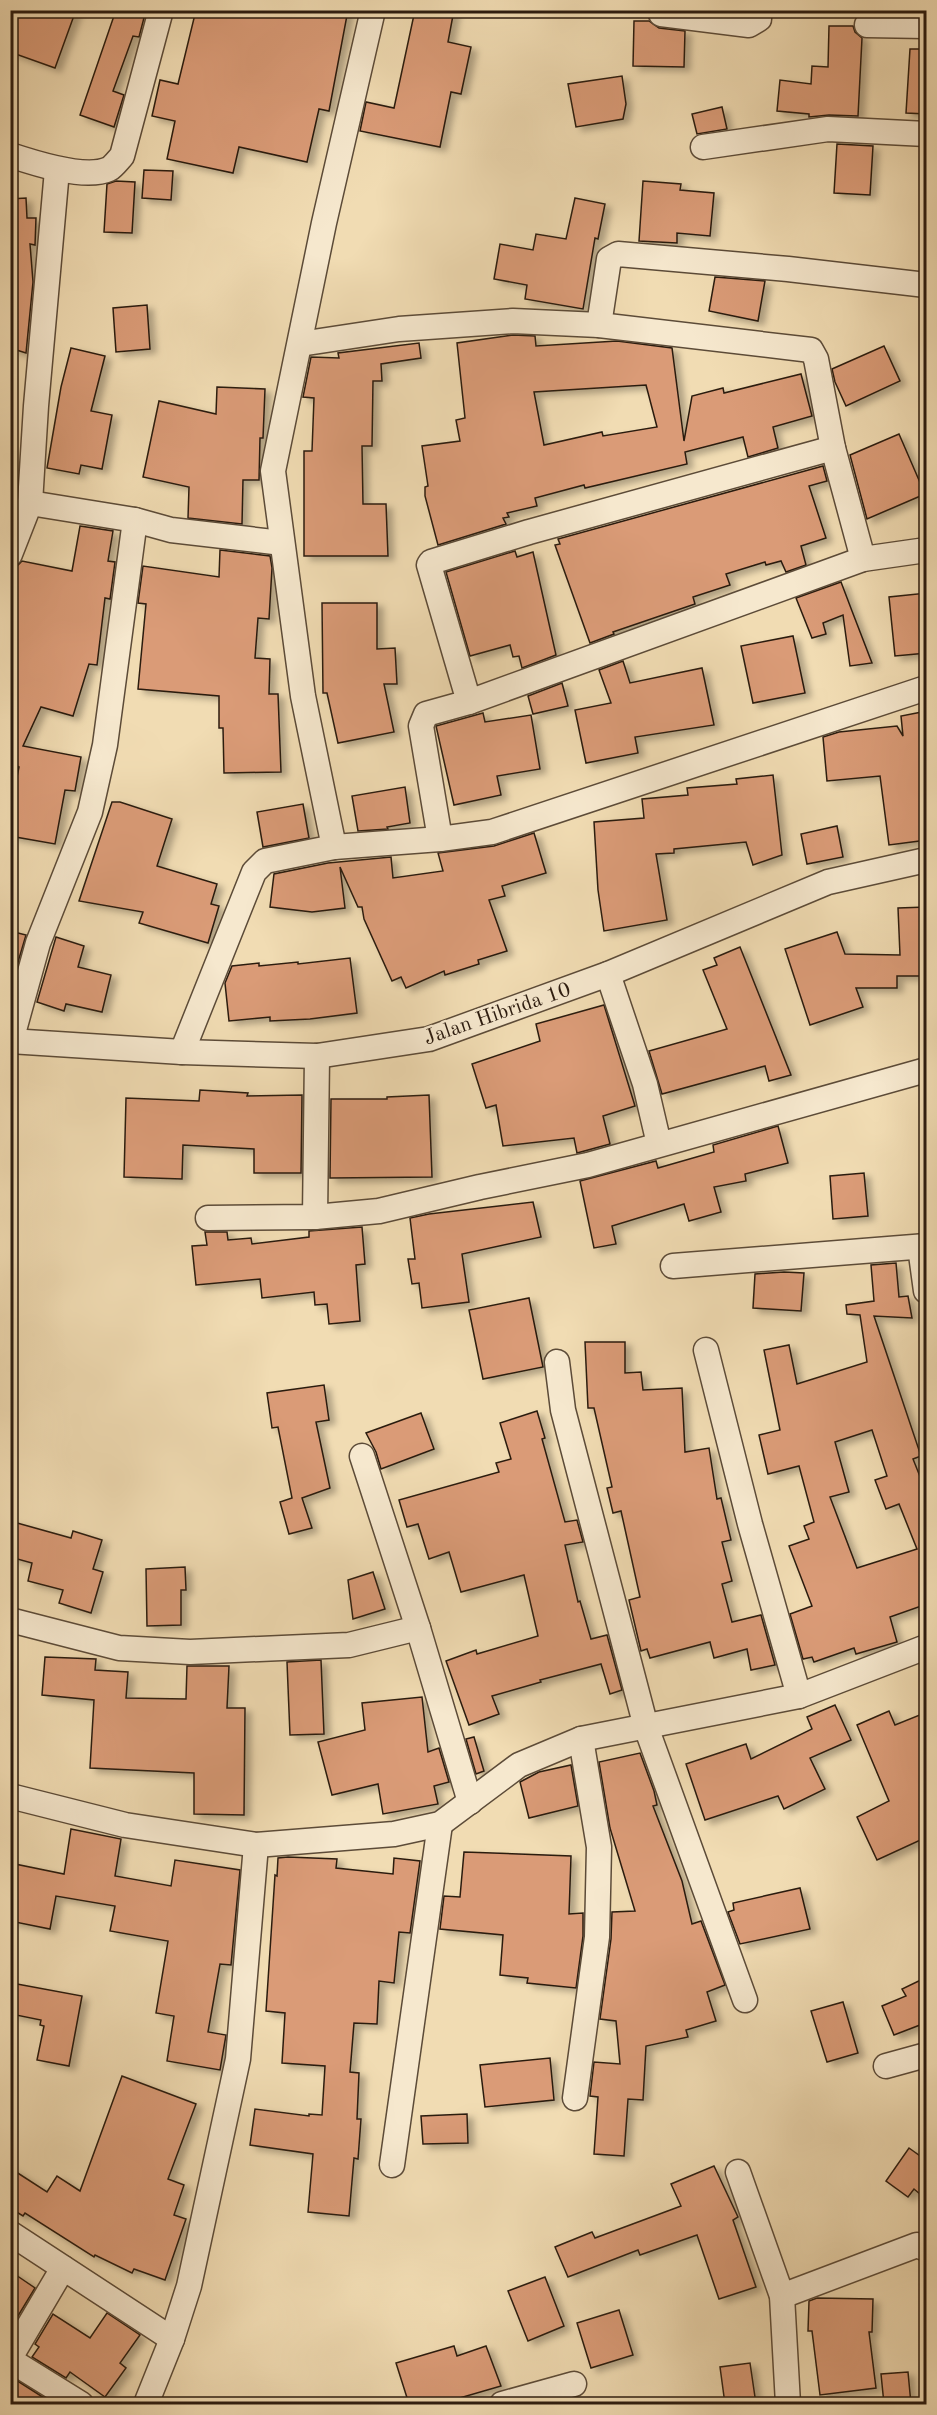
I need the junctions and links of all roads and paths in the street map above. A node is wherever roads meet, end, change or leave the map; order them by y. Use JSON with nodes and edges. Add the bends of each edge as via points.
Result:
{"nodes":[{"id":1,"x":161,"y":10,"type":"edge"},
{"id":2,"x":373,"y":10,"type":"edge"},
{"id":3,"x":759,"y":10,"type":"edge"},
{"id":4,"x":661,"y":14,"type":"dead end"},
{"id":5,"x":867,"y":25,"type":"dead end"},
{"id":6,"x":927,"y":26,"type":"edge"},
{"id":7,"x":927,"y":134,"type":"edge"},
{"id":8,"x":703,"y":147,"type":"dead end"},
{"id":9,"x":10,"y":155,"type":"edge"},
{"id":10,"x":57,"y":170,"type":"junction"},
{"id":11,"x":927,"y":285,"type":"edge"},
{"id":12,"x":599,"y":325,"type":"junction"},
{"id":13,"x":300,"y":344,"type":"junction"},
{"id":14,"x":833,"y":448,"type":"junction"},
{"id":15,"x":30,"y":503,"type":"junction"},
{"id":16,"x":135,"y":520,"type":"junction"},
{"id":17,"x":282,"y":543,"type":"junction"},
{"id":18,"x":927,"y":550,"type":"edge"},
{"id":19,"x":10,"y":554,"type":"edge"},
{"id":20,"x":863,"y":559,"type":"junction"},
{"id":21,"x":927,"y":688,"type":"edge"},
{"id":22,"x":469,"y":702,"type":"junction"},
{"id":23,"x":440,"y":839,"type":"junction"},
{"id":24,"x":334,"y":847,"type":"junction"},
{"id":25,"x":927,"y":860,"type":"edge"},
{"id":26,"x":608,"y":974,"type":"junction"},
{"id":27,"x":11,"y":1041,"type":"edge"},
{"id":28,"x":182,"y":1052,"type":"junction"},
{"id":29,"x":317,"y":1056,"type":"junction"},
{"id":30,"x":927,"y":1070,"type":"edge"},
{"id":31,"x":659,"y":1144,"type":"junction"},
{"id":32,"x":315,"y":1217,"type":"junction"},
{"id":33,"x":208,"y":1218,"type":"dead end"},
{"id":34,"x":923,"y":1246,"type":"edge"},
{"id":35,"x":673,"y":1266,"type":"dead end"},
{"id":36,"x":927,"y":1291,"type":"edge"},
{"id":37,"x":706,"y":1350,"type":"dead end"},
{"id":38,"x":558,"y":1362,"type":"dead end"},
{"id":39,"x":362,"y":1456,"type":"dead end"},
{"id":40,"x":10,"y":1620,"type":"edge"},
{"id":41,"x":418,"y":1628,"type":"junction"},
{"id":42,"x":927,"y":1647,"type":"edge"},
{"id":43,"x":799,"y":1696,"type":"junction"},
{"id":44,"x":646,"y":1727,"type":"junction"},
{"id":45,"x":581,"y":1739,"type":"junction"},
{"id":46,"x":10,"y":1796,"type":"edge"},
{"id":47,"x":470,"y":1802,"type":"junction"},
{"id":48,"x":440,"y":1824,"type":"junction"},
{"id":49,"x":256,"y":1845,"type":"junction"},
{"id":50,"x":744,"y":2000,"type":"dead end"},
{"id":51,"x":927,"y":2055,"type":"edge"},
{"id":52,"x":886,"y":2066,"type":"dead end"},
{"id":53,"x":575,"y":2098,"type":"dead end"},
{"id":54,"x":392,"y":2165,"type":"dead end"},
{"id":55,"x":738,"y":2172,"type":"dead end"},
{"id":56,"x":10,"y":2233,"type":"edge"},
{"id":57,"x":927,"y":2249,"type":"edge"},
{"id":58,"x":63,"y":2268,"type":"junction"},
{"id":59,"x":782,"y":2296,"type":"junction"},
{"id":60,"x":172,"y":2339,"type":"junction"},
{"id":61,"x":10,"y":2359,"type":"edge"},
{"id":62,"x":574,"y":2384,"type":"dead end"},
{"id":63,"x":81,"y":2404,"type":"edge"},
{"id":64,"x":146,"y":2404,"type":"edge"},
{"id":65,"x":502,"y":2404,"type":"edge"},
{"id":66,"x":788,"y":2404,"type":"edge"}],
"edges":[{"from":1,"to":10,"type":"street","via":[[122,156],[112,168],[101,172]]},
{"from":2,"to":13,"type":"street"},
{"from":3,"to":4,"type":"street","via":[[759,20],[749,26]]},
{"from":5,"to":6,"type":"street"},
{"from":7,"to":8,"type":"street","via":[[828,129]]},
{"from":9,"to":10,"type":"street"},
{"from":10,"to":15,"type":"street"},
{"from":11,"to":12,"type":"street","via":[[618,254],[609,259]]},
{"from":12,"to":13,"type":"street","via":[[513,321],[399,329]]},
{"from":12,"to":14,"type":"street","via":[[810,350],[816,359]]},
{"from":13,"to":17,"type":"street","via":[[273,471]]},
{"from":14,"to":20,"type":"street"},
{"from":14,"to":22,"type":"street","via":[[431,562]]},
{"from":15,"to":16,"type":"street"},
{"from":15,"to":19,"type":"street"},
{"from":16,"to":17,"type":"street","via":[[171,530]]},
{"from":16,"to":27,"type":"street","via":[[105,745],[90,812],[38,943]]},
{"from":17,"to":24,"type":"street","via":[[303,696]]},
{"from":18,"to":20,"type":"street"},
{"from":20,"to":22,"type":"street"},
{"from":21,"to":23,"type":"street","via":[[492,832]]},
{"from":22,"to":23,"type":"street","via":[[426,714],[422,719]]},
{"from":23,"to":24,"type":"street"},
{"from":24,"to":28,"type":"street","via":[[265,861],[254,872]]},
{"from":25,"to":26,"type":"street","name":"Jalan Hibrida 10","via":[[828,882]]},
{"from":26,"to":29,"type":"street","name":"Jalan Hibrida 10","via":[[429,1039]]},
{"from":26,"to":31,"type":"street","via":[[645,1084]]},
{"from":27,"to":28,"type":"street","name":"Jalan Hibrida 10"},
{"from":28,"to":29,"type":"street","name":"Jalan Hibrida 10"},
{"from":29,"to":32,"type":"street"},
{"from":30,"to":31,"type":"street"},
{"from":31,"to":32,"type":"street","via":[[588,1165],[379,1211]]},
{"from":32,"to":33,"type":"street"},
{"from":34,"to":35,"type":"street"},
{"from":34,"to":36,"type":"street"},
{"from":37,"to":43,"type":"street"},
{"from":38,"to":44,"type":"street","via":[[563,1410]]},
{"from":39,"to":41,"type":"street"},
{"from":40,"to":41,"type":"street","via":[[119,1648],[190,1652],[349,1645]]},
{"from":41,"to":47,"type":"street"},
{"from":42,"to":43,"type":"street"},
{"from":43,"to":44,"type":"street"},
{"from":44,"to":45,"type":"street"},
{"from":44,"to":50,"type":"street"},
{"from":45,"to":47,"type":"street","via":[[519,1765]]},
{"from":45,"to":53,"type":"street","via":[[598,1847],[597,1937]]},
{"from":46,"to":49,"type":"street","via":[[125,1825]]},
{"from":47,"to":48,"type":"street"},
{"from":48,"to":49,"type":"street","via":[[394,1834]]},
{"from":48,"to":54,"type":"street"},
{"from":49,"to":60,"type":"street","via":[[238,2059],[189,2286]]},
{"from":51,"to":52,"type":"street"},
{"from":55,"to":59,"type":"street"},
{"from":56,"to":58,"type":"street"},
{"from":57,"to":59,"type":"street","via":[[917,2245]]},
{"from":58,"to":60,"type":"street"},
{"from":58,"to":61,"type":"street"},
{"from":59,"to":66,"type":"street"},
{"from":60,"to":64,"type":"street"},
{"from":61,"to":63,"type":"street"},
{"from":62,"to":65,"type":"street"}]}
